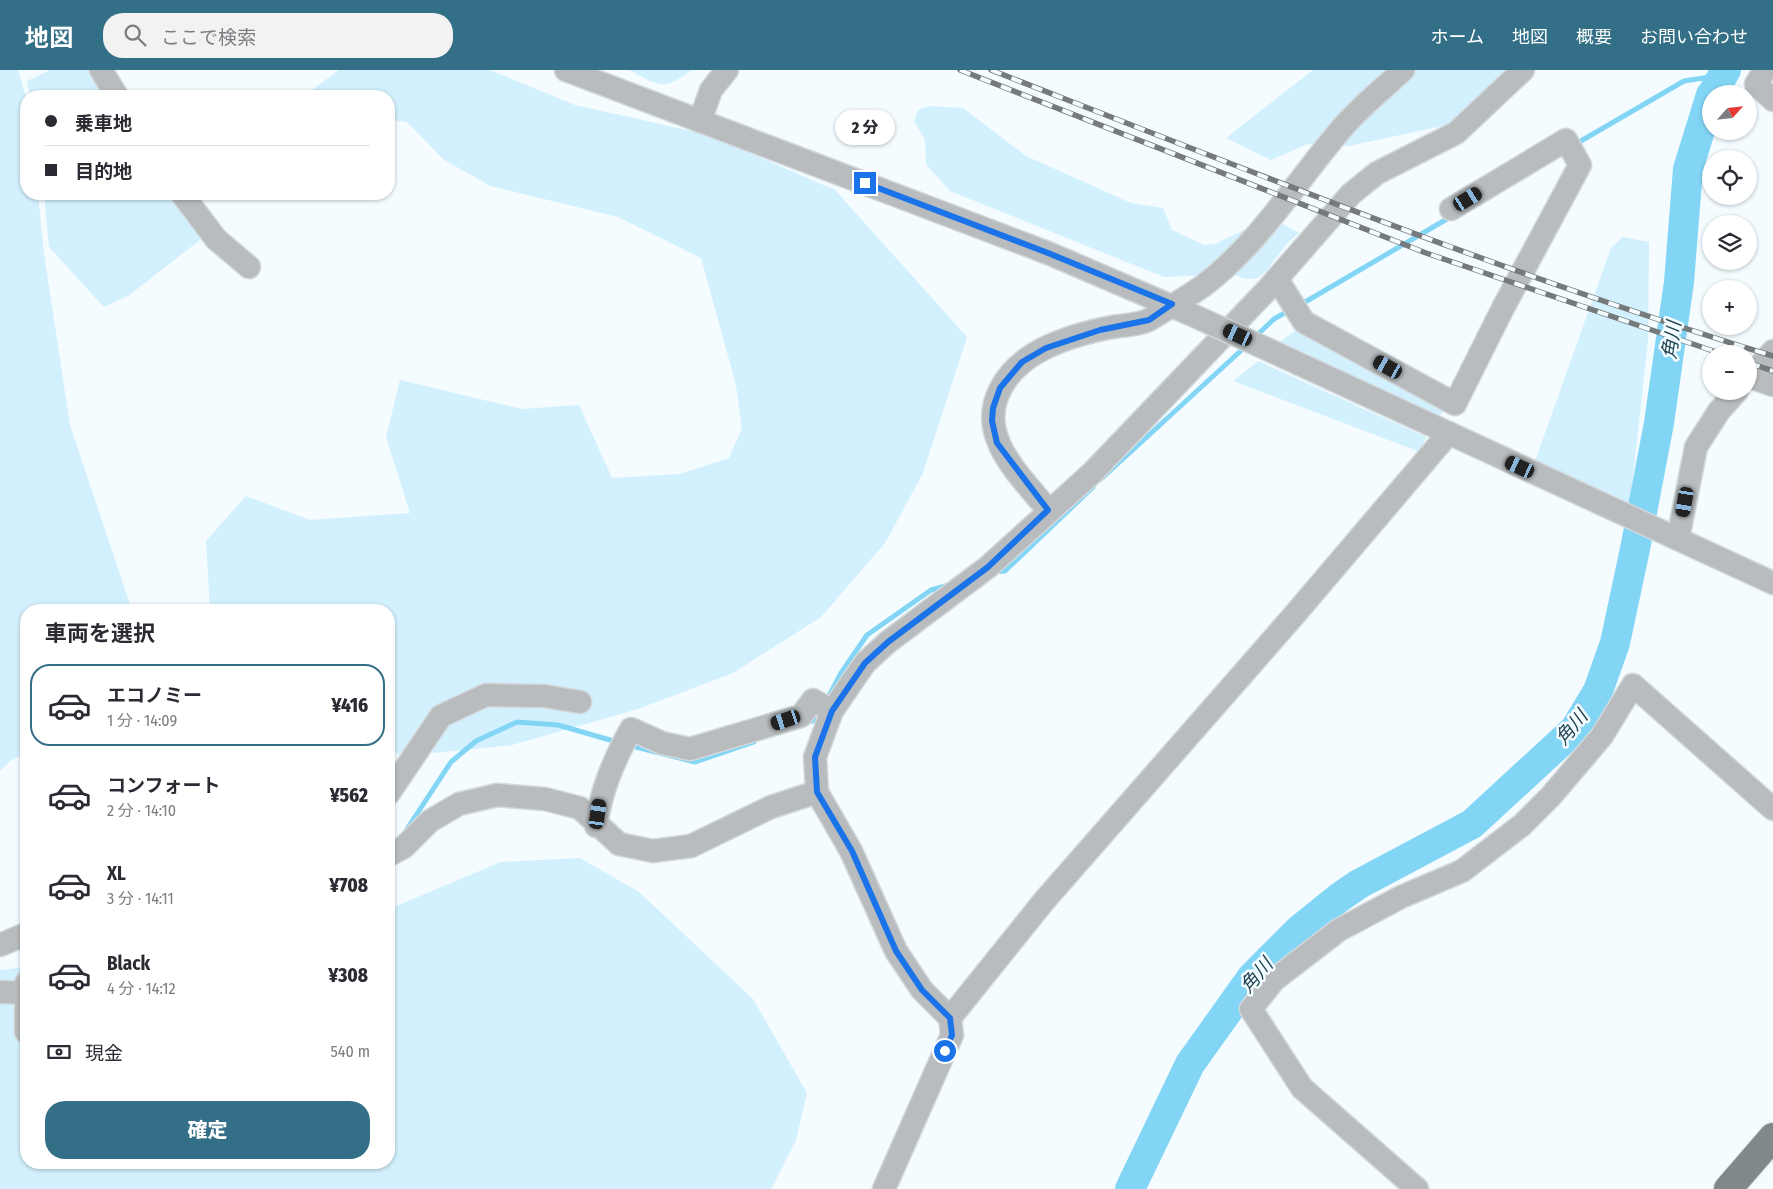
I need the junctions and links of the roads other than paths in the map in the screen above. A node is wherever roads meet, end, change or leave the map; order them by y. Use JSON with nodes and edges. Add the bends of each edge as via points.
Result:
{"nodes":[{"id":1,"x":101,"y":70,"type":"edge"},
{"id":2,"x":566,"y":70,"type":"edge"},
{"id":3,"x":727,"y":70,"type":"edge"},
{"id":4,"x":1403,"y":70,"type":"edge"},
{"id":5,"x":1523,"y":70,"type":"edge"},
{"id":6,"x":1765,"y":70,"type":"edge"},
{"id":7,"x":113,"y":90,"type":"edge"},
{"id":8,"x":1773,"y":100,"type":"edge"},
{"id":9,"x":700,"y":121,"type":"junction"},
{"id":10,"x":187,"y":200,"type":"edge"},
{"id":11,"x":1451,"y":209,"type":"dead end"},
{"id":12,"x":249,"y":266,"type":"dead end"},
{"id":13,"x":1277,"y":279,"type":"junction"},
{"id":14,"x":1182,"y":309,"type":"junction"},
{"id":15,"x":1773,"y":351,"type":"edge"},
{"id":16,"x":1757,"y":369,"type":"edge"},
{"id":17,"x":1757,"y":383,"type":"edge"},
{"id":18,"x":1773,"y":385,"type":"edge"},
{"id":19,"x":1729,"y":400,"type":"edge"},
{"id":20,"x":1449,"y":433,"type":"junction"},
{"id":21,"x":1048,"y":510,"type":"junction"},
{"id":22,"x":1673,"y":537,"type":"junction"},
{"id":23,"x":1773,"y":583,"type":"edge"},
{"id":24,"x":580,"y":702,"type":"dead end"},
{"id":25,"x":826,"y":708,"type":"junction"},
{"id":26,"x":395,"y":784,"type":"edge"},
{"id":27,"x":817,"y":792,"type":"junction"},
{"id":28,"x":1773,"y":809,"type":"edge"},
{"id":29,"x":596,"y":826,"type":"junction"},
{"id":30,"x":395,"y":851,"type":"edge"},
{"id":31,"x":20,"y":937,"type":"edge"},
{"id":32,"x":0,"y":945,"type":"edge"},
{"id":33,"x":0,"y":992,"type":"edge"},
{"id":34,"x":20,"y":993,"type":"edge"},
{"id":35,"x":950,"y":1018,"type":"junction"},
{"id":36,"x":1773,"y":1137,"type":"edge"},
{"id":37,"x":884,"y":1189,"type":"edge"},
{"id":38,"x":1417,"y":1189,"type":"edge"},
{"id":39,"x":1728,"y":1189,"type":"edge"}],
"edges":[{"from":1,"to":7,"type":"street"},
{"from":2,"to":9,"type":"street"},
{"from":3,"to":9,"type":"street","via":[[711,90]]},
{"from":4,"to":14,"type":"street","via":[[1344,126],[1262,227]]},
{"from":5,"to":13,"type":"street","via":[[1456,133],[1378,173],[1351,194]]},
{"from":6,"to":8,"type":"street","via":[[1756,84]]},
{"from":9,"to":14,"type":"street","via":[[1048,253]]},
{"from":10,"to":12,"type":"street","via":[[216,239]]},
{"from":11,"to":13,"type":"street","via":[[1571,149],[1580,165],[1455,404],[1304,322]]},
{"from":13,"to":21,"type":"street","via":[[1092,473]]},
{"from":14,"to":20,"type":"street","bridge":true},
{"from":14,"to":21,"type":"street","via":[[1046,348],[1022,362],[1000,388],[992,421],[997,443]]},
{"from":15,"to":16,"type":"street"},
{"from":17,"to":18,"type":"street"},
{"from":19,"to":22,"type":"street","via":[[1696,447]]},
{"from":20,"to":22,"type":"street"},
{"from":20,"to":35,"type":"street","via":[[1296,614],[1044,901]]},
{"from":21,"to":25,"type":"street","via":[[988,567],[888,642]]},
{"from":22,"to":23,"type":"street"},
{"from":24,"to":26,"type":"street","via":[[544,696],[486,696],[441,716]]},
{"from":25,"to":27,"type":"street","via":[[815,757]]},
{"from":25,"to":29,"type":"street","via":[[690,749],[662,743],[631,729],[600,801]]},
{"from":27,"to":29,"type":"street","via":[[771,807],[691,846],[653,851],[619,844]]},
{"from":27,"to":35,"type":"street","via":[[852,851],[896,951],[922,990]]},
{"from":28,"to":38,"type":"street","via":[[1633,685],[1602,736],[1522,825],[1462,871],[1400,897],[1339,930],[1274,980],[1251,1009],[1302,1088]]},
{"from":29,"to":30,"type":"street","via":[[580,808],[544,799],[497,795],[459,804],[430,821]]},
{"from":31,"to":32,"type":"street"},
{"from":33,"to":34,"type":"street"},
{"from":35,"to":37,"type":"street","via":[[952,1035]]},
{"from":36,"to":39,"type":"main road"}]}
